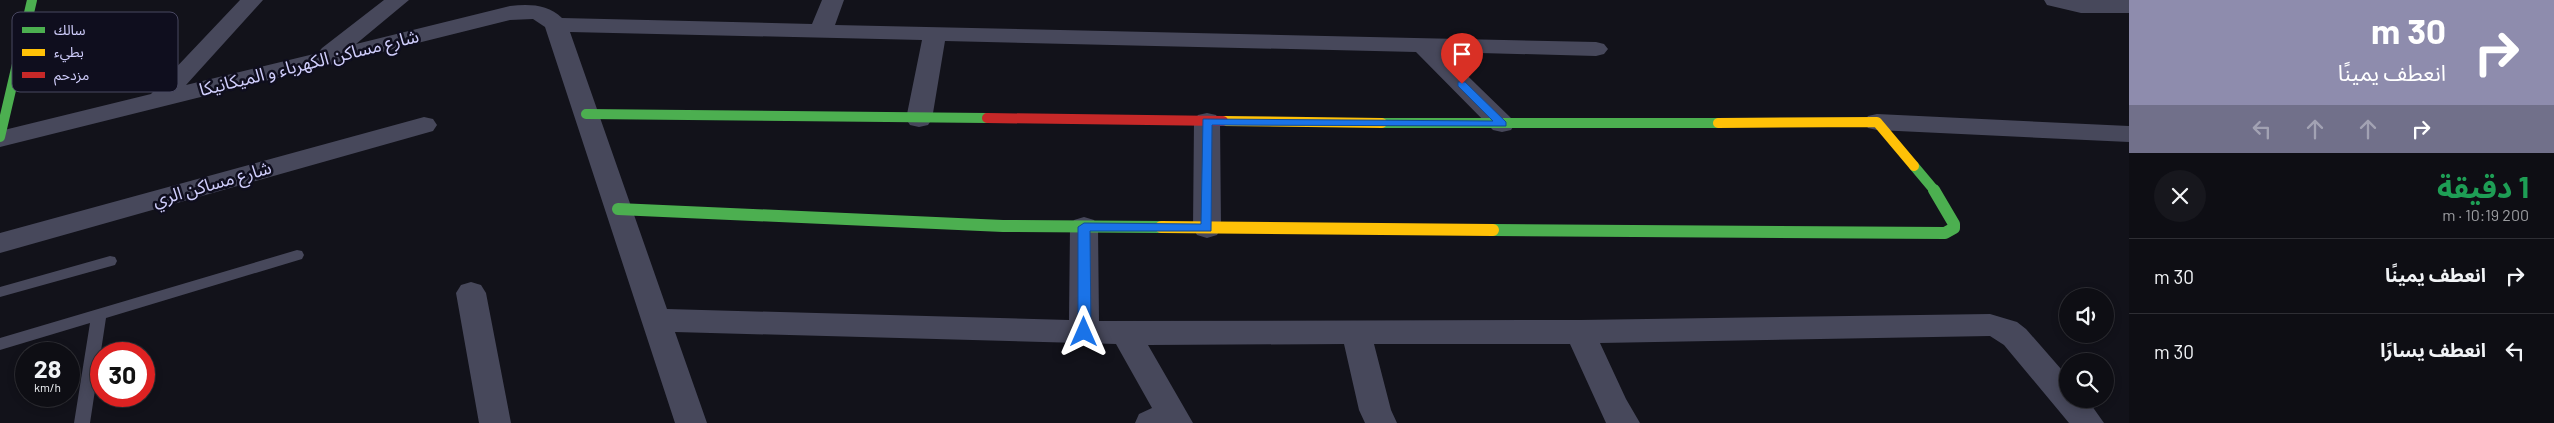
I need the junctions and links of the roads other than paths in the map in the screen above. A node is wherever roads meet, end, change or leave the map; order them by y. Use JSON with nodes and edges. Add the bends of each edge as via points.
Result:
{"nodes":[{"id":1,"x":252,"y":0,"type":"edge"},
{"id":2,"x":398,"y":0,"type":"edge"},
{"id":3,"x":833,"y":0,"type":"edge"},
{"id":4,"x":2055,"y":0,"type":"edge"},
{"id":5,"x":2129,"y":6,"type":"edge"},
{"id":6,"x":556,"y":25,"type":"junction"},
{"id":7,"x":821,"y":31,"type":"junction"},
{"id":8,"x":935,"y":33,"type":"junction"},
{"id":9,"x":1421,"y":44,"type":"junction"},
{"id":10,"x":1596,"y":49,"type":"dead end"},
{"id":11,"x":321,"y":60,"type":"junction"},
{"id":12,"x":178,"y":80,"type":"edge"},
{"id":13,"x":12,"y":86,"type":"edge"},
{"id":14,"x":166,"y":92,"type":"edge"},
{"id":15,"x":159,"y":100,"type":"junction"},
{"id":16,"x":586,"y":114,"type":"junction"},
{"id":17,"x":919,"y":119,"type":"junction"},
{"id":18,"x":1207,"y":122,"type":"junction"},
{"id":19,"x":1877,"y":122,"type":"junction"},
{"id":20,"x":1502,"y":124,"type":"junction"},
{"id":21,"x":424,"y":125,"type":"dead end"},
{"id":22,"x":2129,"y":134,"type":"edge"},
{"id":23,"x":0,"y":138,"type":"edge"},
{"id":24,"x":618,"y":209,"type":"junction"},
{"id":25,"x":1084,"y":227,"type":"junction"},
{"id":26,"x":1207,"y":228,"type":"junction"},
{"id":27,"x":0,"y":243,"type":"edge"},
{"id":28,"x":296,"y":255,"type":"dead end"},
{"id":29,"x":110,"y":261,"type":"dead end"},
{"id":30,"x":0,"y":292,"type":"edge"},
{"id":31,"x":471,"y":293,"type":"dead end"},
{"id":32,"x":99,"y":314,"type":"junction"},
{"id":33,"x":656,"y":320,"type":"junction"},
{"id":34,"x":1084,"y":332,"type":"junction"},
{"id":35,"x":1356,"y":332,"type":"junction"},
{"id":36,"x":1580,"y":332,"type":"junction"},
{"id":37,"x":1125,"y":333,"type":"junction"},
{"id":38,"x":0,"y":344,"type":"edge"},
{"id":39,"x":1167,"y":420,"type":"edge"},
{"id":40,"x":82,"y":423,"type":"edge"},
{"id":41,"x":495,"y":423,"type":"edge"},
{"id":42,"x":691,"y":423,"type":"edge"},
{"id":43,"x":1380,"y":423,"type":"edge"},
{"id":44,"x":1624,"y":423,"type":"edge"},
{"id":45,"x":2088,"y":423,"type":"edge"}],
"edges":[{"from":1,"to":12,"type":"street"},
{"from":2,"to":11,"type":"street"},
{"from":3,"to":7,"type":"street"},
{"from":4,"to":5,"type":"street","via":[[2081,6]]},
{"from":6,"to":7,"type":"street"},
{"from":6,"to":11,"type":"street","name":"شارع مساكن الكهرباء و الميكانيكا","via":[[548,16],[532,11],[510,13]]},
{"from":6,"to":16,"type":"street"},
{"from":7,"to":8,"type":"street"},
{"from":8,"to":9,"type":"street"},
{"from":8,"to":17,"type":"street"},
{"from":9,"to":10,"type":"street"},
{"from":9,"to":20,"type":"street"},
{"from":11,"to":15,"type":"street","name":"شارع مساكن الكهرباء و الميكانيكا"},
{"from":13,"to":23,"type":"street"},
{"from":14,"to":15,"type":"street"},
{"from":15,"to":23,"type":"street","name":"شارع مساكن الكهرباء و الميكانيكا"},
{"from":16,"to":17,"type":"street"},
{"from":16,"to":24,"type":"street"},
{"from":17,"to":18,"type":"street"},
{"from":18,"to":20,"type":"street"},
{"from":18,"to":26,"type":"street"},
{"from":19,"to":20,"type":"street"},
{"from":19,"to":22,"type":"street"},
{"from":19,"to":26,"type":"street","via":[[1940,196],[1954,228],[1946,233]]},
{"from":21,"to":27,"type":"street","name":"شارع مساكن الري"},
{"from":24,"to":25,"type":"street"},
{"from":24,"to":33,"type":"street"},
{"from":25,"to":26,"type":"street"},
{"from":25,"to":34,"type":"street"},
{"from":28,"to":32,"type":"lane"},
{"from":29,"to":30,"type":"lane"},
{"from":31,"to":41,"type":"street"},
{"from":32,"to":38,"type":"lane"},
{"from":32,"to":40,"type":"lane"},
{"from":33,"to":34,"type":"street"},
{"from":33,"to":42,"type":"street"},
{"from":34,"to":37,"type":"street"},
{"from":35,"to":36,"type":"street"},
{"from":35,"to":37,"type":"street"},
{"from":35,"to":43,"type":"street"},
{"from":36,"to":44,"type":"street"},
{"from":36,"to":45,"type":"street","via":[[1983,325],[2006,330],[2015,337]]},
{"from":37,"to":39,"type":"street"}]}
